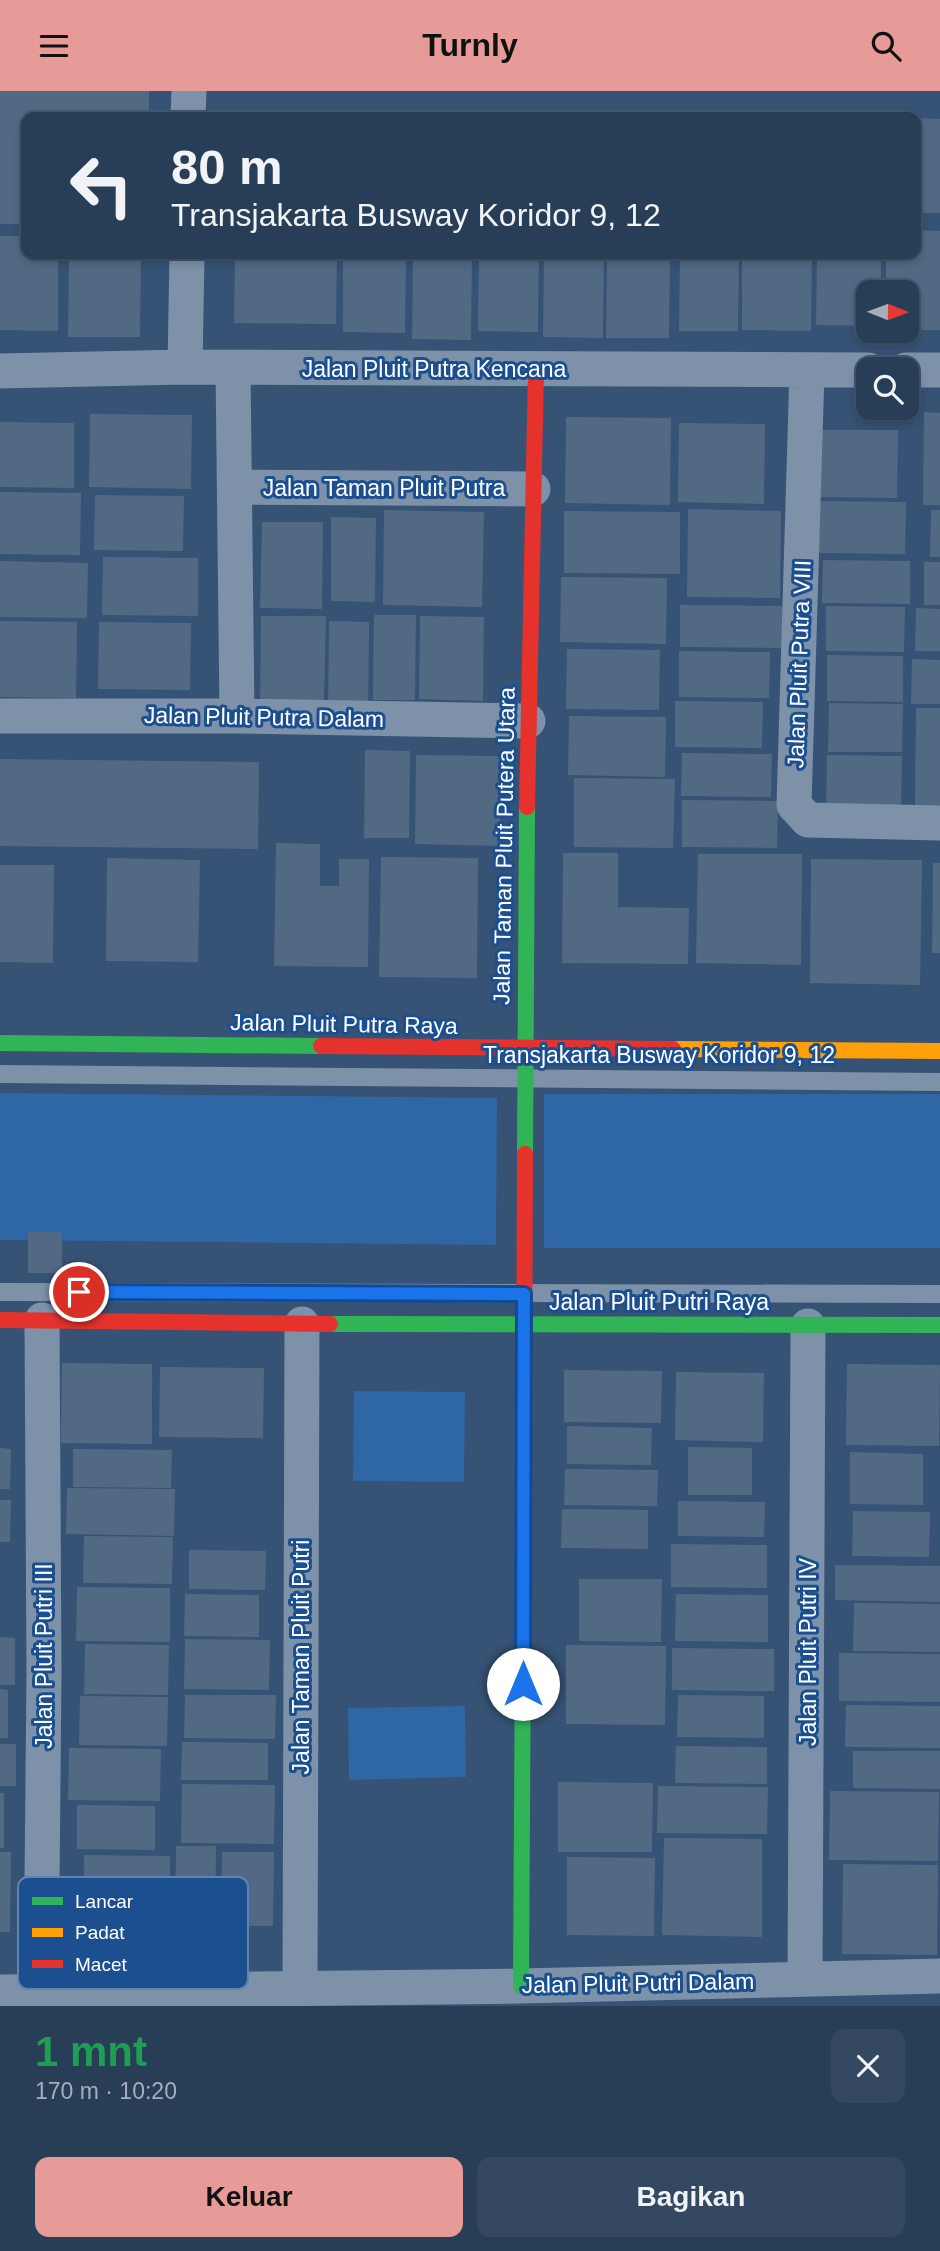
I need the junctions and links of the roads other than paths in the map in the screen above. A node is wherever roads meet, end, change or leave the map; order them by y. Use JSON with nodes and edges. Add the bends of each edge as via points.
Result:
{"nodes":[{"id":1,"x":189,"y":91,"type":"edge"},
{"id":2,"x":188,"y":112,"type":"edge"},
{"id":3,"x":187,"y":259,"type":"edge"},
{"id":4,"x":185,"y":367,"type":"junction"},
{"id":5,"x":233,"y":368,"type":"junction"},
{"id":6,"x":536,"y":369,"type":"junction"},
{"id":7,"x":807,"y":370,"type":"junction"},
{"id":8,"x":856,"y":370,"type":"edge"},
{"id":9,"x":919,"y":370,"type":"edge"},
{"id":10,"x":940,"y":370,"type":"edge"},
{"id":11,"x":0,"y":371,"type":"edge"},
{"id":12,"x":236,"y":487,"type":"junction"},
{"id":13,"x":533,"y":489,"type":"junction"},
{"id":14,"x":0,"y":716,"type":"edge"},
{"id":15,"x":237,"y":716,"type":"junction"},
{"id":16,"x":528,"y":722,"type":"junction"},
{"id":17,"x":940,"y":823,"type":"edge"},
{"id":18,"x":0,"y":1044,"type":"edge"},
{"id":19,"x":526,"y":1049,"type":"junction"},
{"id":20,"x":940,"y":1051,"type":"edge"},
{"id":21,"x":0,"y":1074,"type":"edge"},
{"id":22,"x":526,"y":1079,"type":"junction"},
{"id":23,"x":940,"y":1082,"type":"edge"},
{"id":24,"x":0,"y":1292,"type":"edge"},
{"id":25,"x":524,"y":1294,"type":"junction"},
{"id":26,"x":940,"y":1294,"type":"edge"},
{"id":27,"x":0,"y":1320,"type":"edge"},
{"id":28,"x":43,"y":1320,"type":"junction"},
{"id":29,"x":302,"y":1324,"type":"junction"},
{"id":30,"x":523,"y":1324,"type":"junction"},
{"id":31,"x":940,"y":1325,"type":"edge"},
{"id":32,"x":808,"y":1326,"type":"junction"},
{"id":33,"x":42,"y":1877,"type":"edge"},
{"id":34,"x":940,"y":1976,"type":"edge"},
{"id":35,"x":806,"y":1979,"type":"junction"},
{"id":36,"x":521,"y":1986,"type":"junction"},
{"id":37,"x":300,"y":1989,"type":"junction"},
{"id":38,"x":41,"y":1991,"type":"joint"},
{"id":39,"x":0,"y":1992,"type":"edge"}],
"edges":[{"from":1,"to":2,"type":"street"},
{"from":3,"to":4,"type":"street"},
{"from":4,"to":5,"type":"street","name":"Jalan Pluit Putra Kencana"},
{"from":4,"to":11,"type":"street","name":"Jalan Pluit Putra Kencana"},
{"from":5,"to":6,"type":"street","name":"Jalan Pluit Putra Kencana"},
{"from":5,"to":12,"type":"street"},
{"from":6,"to":7,"type":"street","name":"Jalan Pluit Putra Kencana"},
{"from":6,"to":13,"type":"street","name":"Jalan Taman Pluit Putera Utara"},
{"from":7,"to":8,"type":"street","name":"Jalan Pluit Putra Kencana"},
{"from":7,"to":17,"type":"street","name":"Jalan Pluit Putra VIII","via":[[794,805],[808,820]]},
{"from":9,"to":10,"type":"street"},
{"from":12,"to":13,"type":"street","name":"Jalan Taman Pluit Putra"},
{"from":12,"to":15,"type":"street"},
{"from":13,"to":16,"type":"street","name":"Jalan Taman Pluit Putera Utara"},
{"from":14,"to":15,"type":"street","name":"Jalan Pluit Putra Dalam"},
{"from":15,"to":16,"type":"street","name":"Jalan Pluit Putra Dalam"},
{"from":16,"to":19,"type":"street","name":"Jalan Taman Pluit Putera Utara"},
{"from":18,"to":19,"type":"street","name":"Jalan Pluit Putra Raya"},
{"from":19,"to":20,"type":"street","name":"Jalan Pluit Putra Raya"},
{"from":19,"to":22,"type":"street","name":"Jalan Taman Pluit Putera Utara"},
{"from":21,"to":22,"type":"lane","name":"Transjakarta Busway Koridor 9, 12"},
{"from":22,"to":23,"type":"lane","name":"Transjakarta Busway Koridor 9, 12"},
{"from":22,"to":25,"type":"street","name":"Jalan Taman Pluit Putera Utara"},
{"from":24,"to":25,"type":"lane"},
{"from":25,"to":26,"type":"lane"},
{"from":25,"to":30,"type":"street","name":"Jalan Taman Pluit Putera Utara"},
{"from":27,"to":28,"type":"street","name":"Jalan Pluit Putri Raya"},
{"from":28,"to":29,"type":"street","name":"Jalan Pluit Putri Raya"},
{"from":28,"to":33,"type":"street","name":"Jalan Pluit Putri III"},
{"from":29,"to":30,"type":"street","name":"Jalan Pluit Putri Raya"},
{"from":29,"to":37,"type":"street","name":"Jalan Taman Pluit Putri"},
{"from":30,"to":32,"type":"street","name":"Jalan Pluit Putri Raya"},
{"from":30,"to":36,"type":"street"},
{"from":31,"to":32,"type":"street","name":"Jalan Pluit Putri Raya"},
{"from":32,"to":35,"type":"street","name":"Jalan Pluit Putri IV"},
{"from":34,"to":35,"type":"street","name":"Jalan Pluit Putri Dalam"},
{"from":35,"to":36,"type":"street","name":"Jalan Pluit Putri Dalam"},
{"from":36,"to":37,"type":"street","name":"Jalan Pluit Putri Dalam"},
{"from":37,"to":38,"type":"street","name":"Jalan Pluit Putri Dalam"},
{"from":38,"to":39,"type":"street","name":"Jalan Pluit Putri Dalam"}]}
